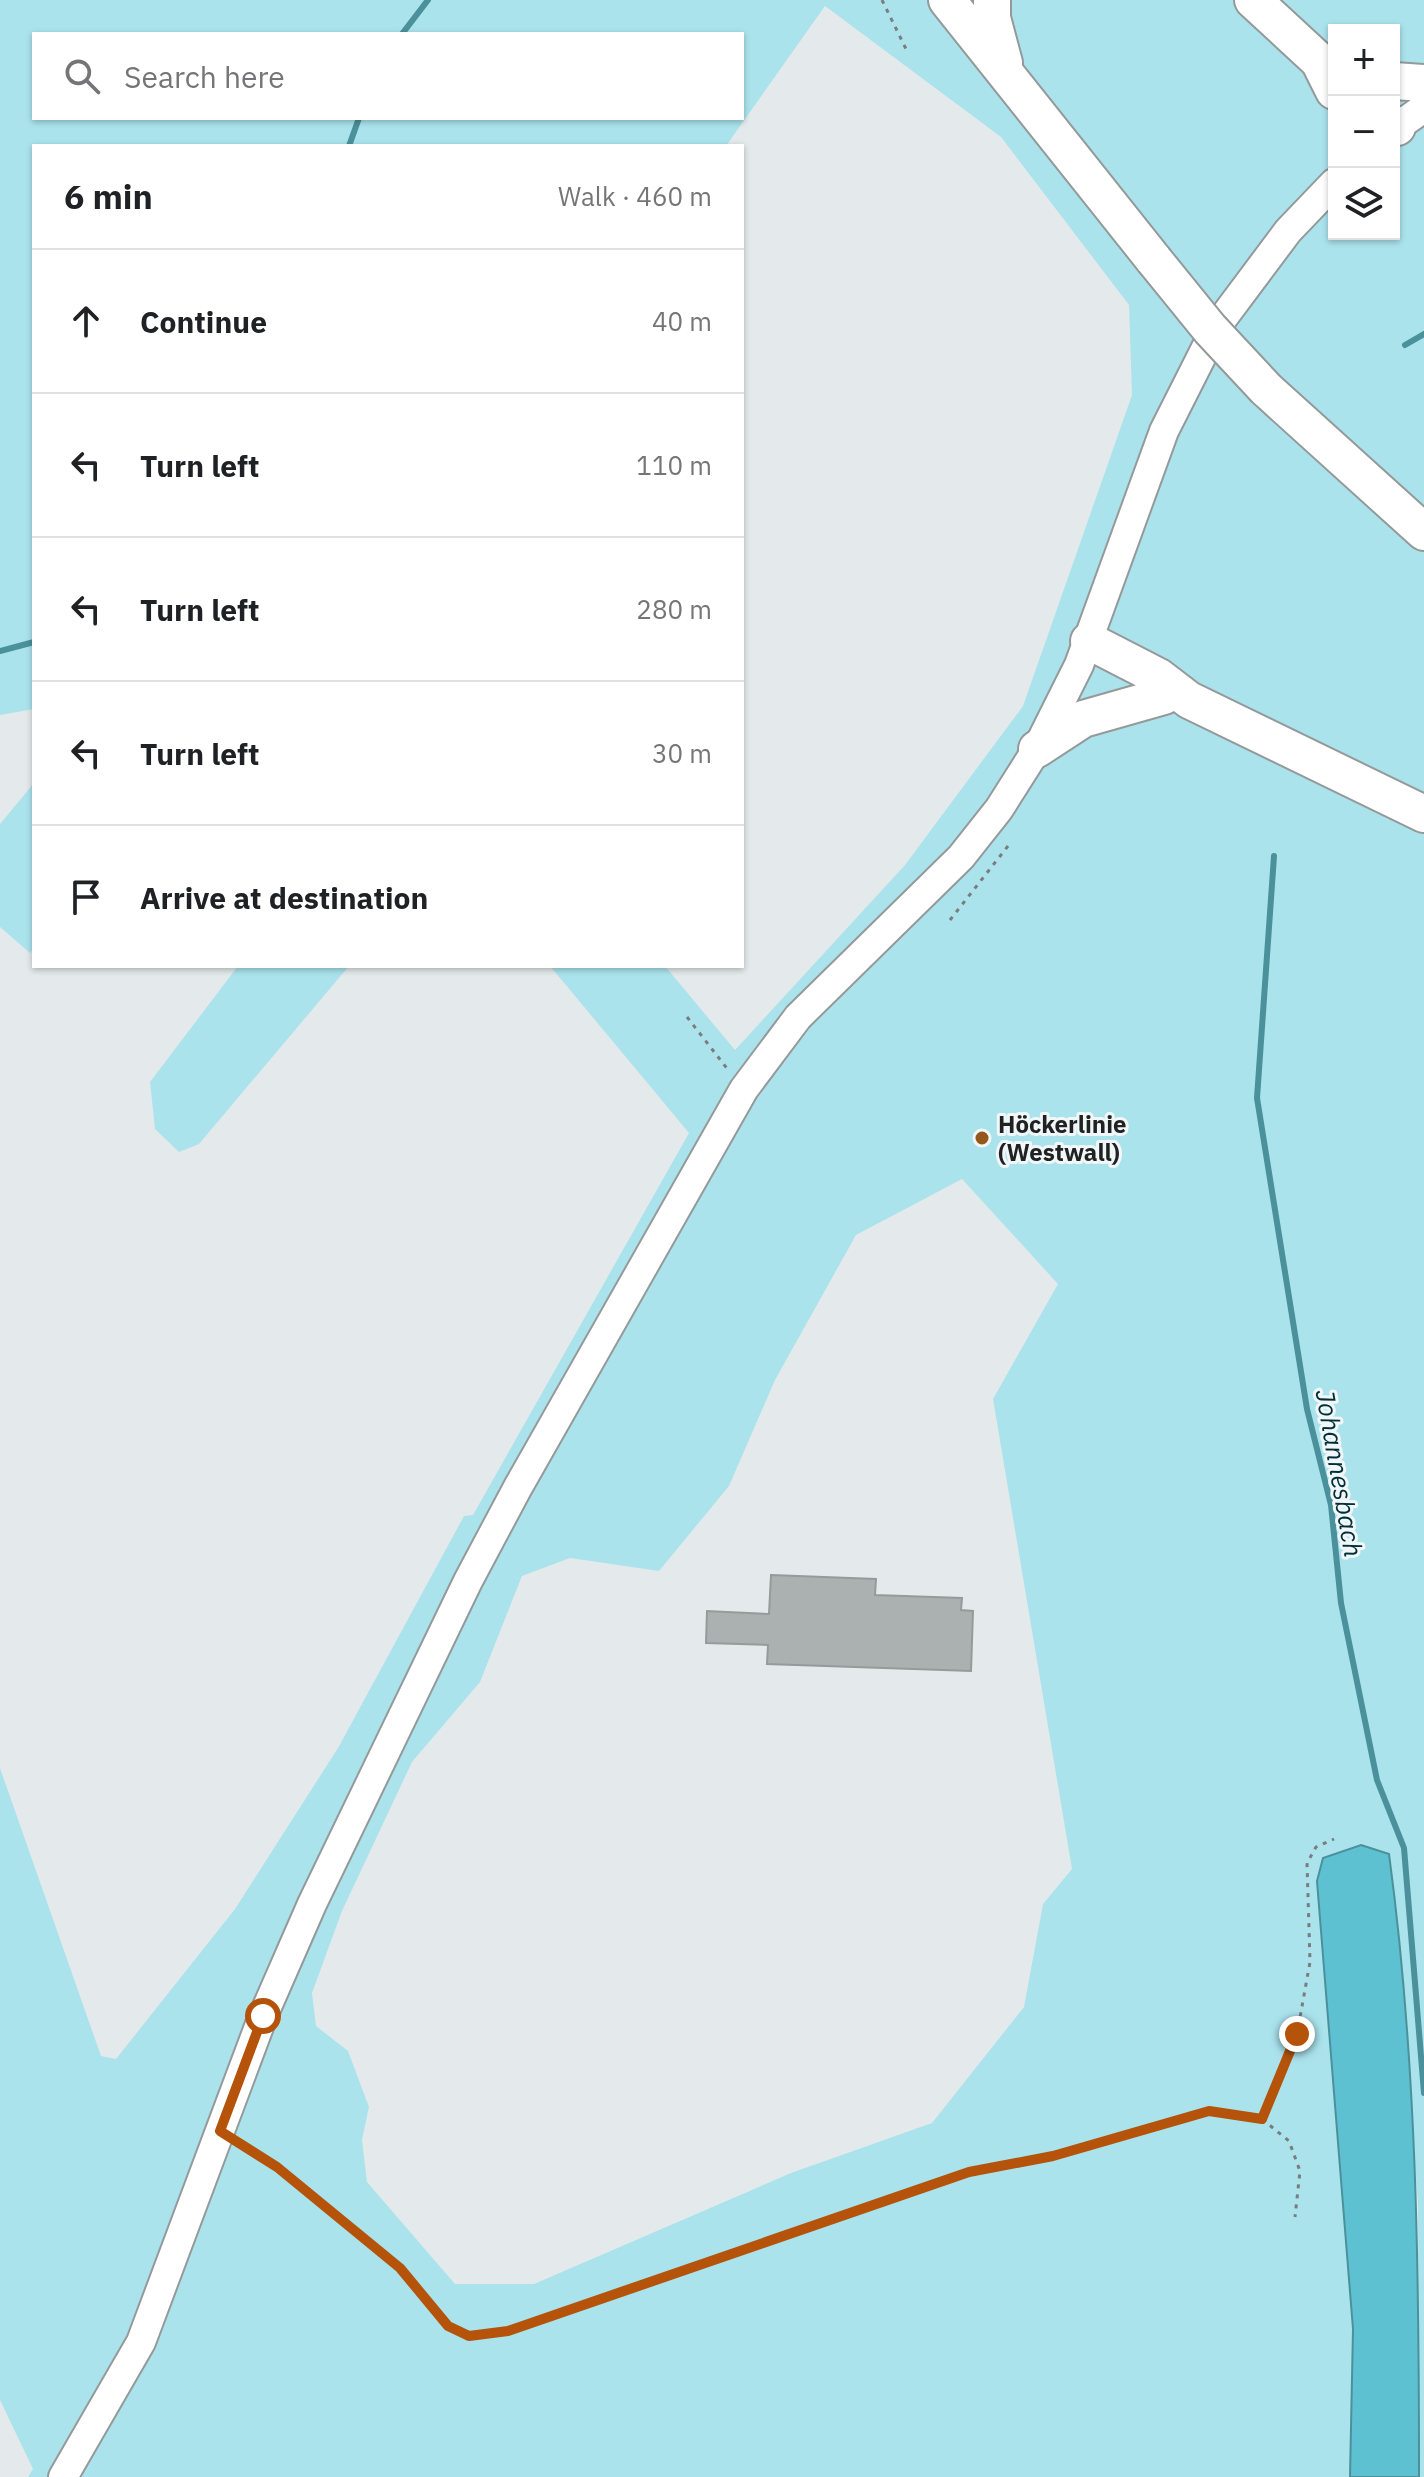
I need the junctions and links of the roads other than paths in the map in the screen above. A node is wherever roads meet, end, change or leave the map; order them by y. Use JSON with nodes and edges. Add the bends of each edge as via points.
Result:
{"nodes":[{"id":1,"x":947,"y":0,"type":"edge"},
{"id":2,"x":992,"y":0,"type":"edge"},
{"id":3,"x":1253,"y":0,"type":"edge"},
{"id":4,"x":1328,"y":72,"type":"edge"},
{"id":5,"x":1009,"y":80,"type":"junction"},
{"id":6,"x":1400,"y":81,"type":"edge"},
{"id":7,"x":1424,"y":83,"type":"edge"},
{"id":8,"x":1328,"y":189,"type":"edge"},
{"id":9,"x":1424,"y":532,"type":"edge"},
{"id":10,"x":1084,"y":653,"type":"junction"},
{"id":11,"x":1176,"y":698,"type":"junction"},
{"id":12,"x":1037,"y":749,"type":"junction"},
{"id":13,"x":1424,"y":814,"type":"edge"},
{"id":14,"x":63,"y":2477,"type":"edge"}],
"edges":[{"from":1,"to":5,"type":"highway"},
{"from":2,"to":5,"type":"highway"},
{"from":3,"to":4,"type":"highway"},
{"from":5,"to":9,"type":"highway","bridge":true,"via":[[1210,329],[1266,389]]},
{"from":6,"to":7,"type":"highway"},
{"from":8,"to":10,"type":"main road","via":[[1288,231],[1217,326],[1164,431]]},
{"from":10,"to":11,"type":"highway"},
{"from":10,"to":12,"type":"main road"},
{"from":11,"to":12,"type":"highway","via":[[1083,719]]},
{"from":11,"to":13,"type":"highway"},
{"from":12,"to":14,"type":"main road","via":[[961,857],[798,1017],[744,1089],[468,1581],[263,2016],[141,2342]]}]}
